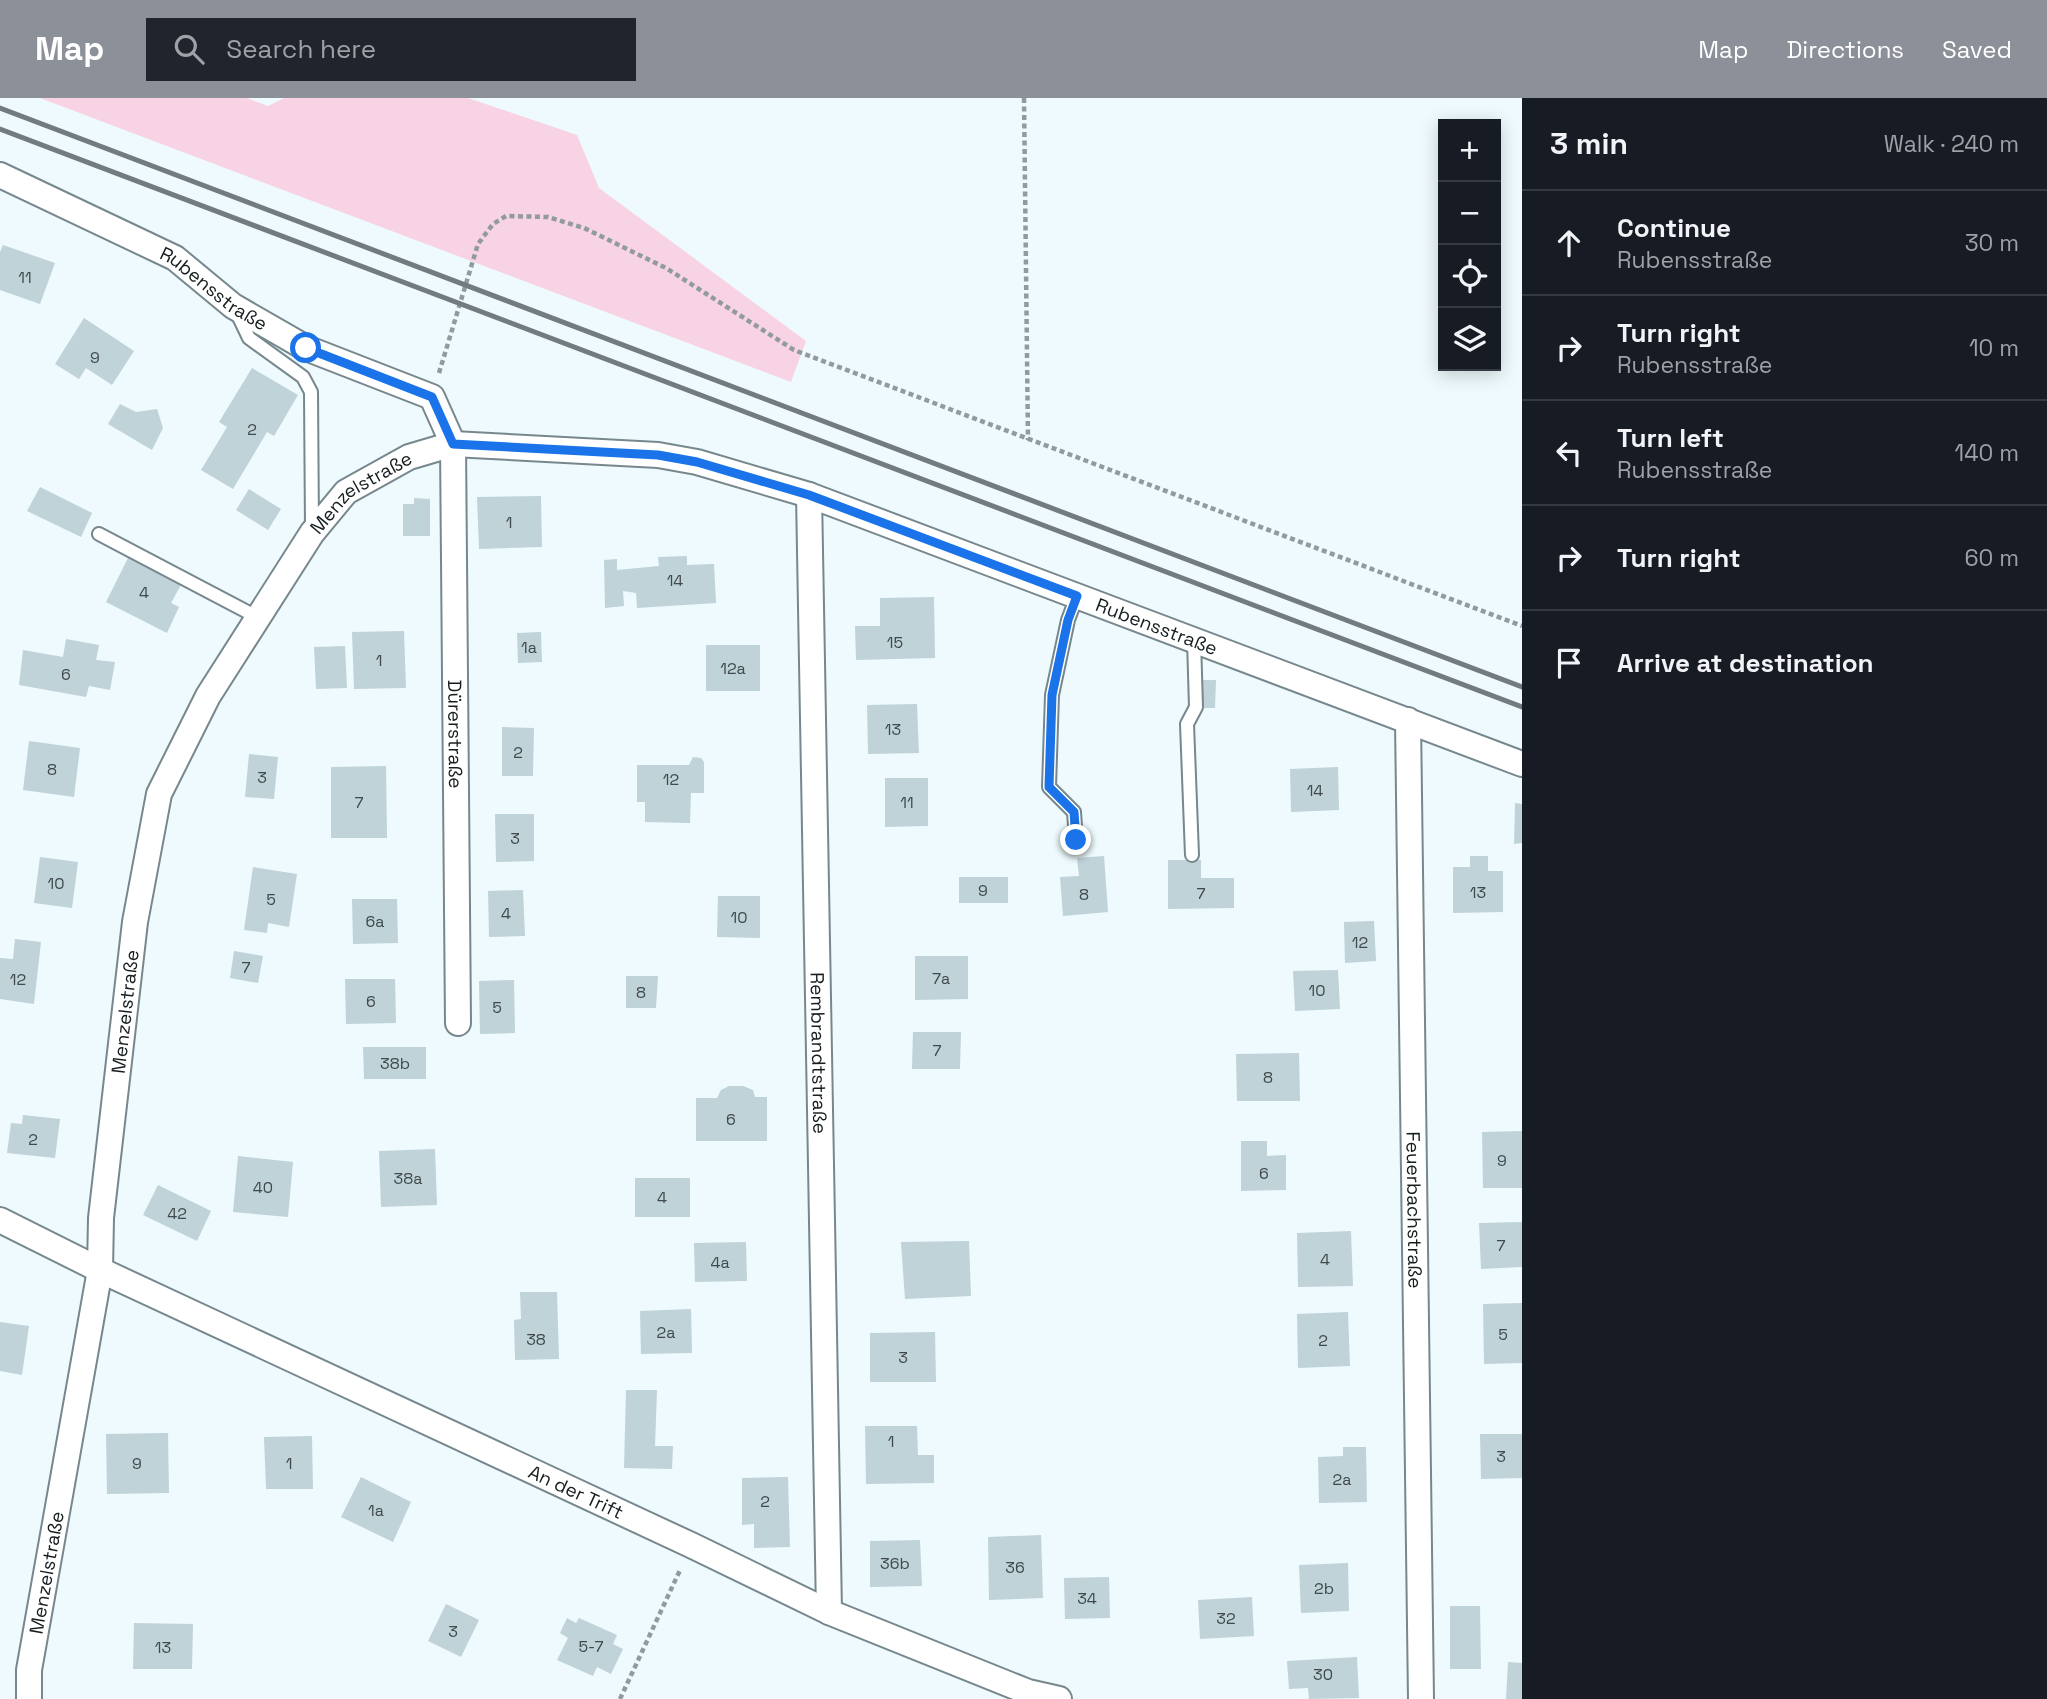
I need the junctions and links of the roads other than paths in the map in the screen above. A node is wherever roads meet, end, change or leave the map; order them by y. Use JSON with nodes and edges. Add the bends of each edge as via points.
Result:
{"nodes":[{"id":1,"x":0,"y":175,"type":"edge"},
{"id":2,"x":233,"y":306,"type":"junction"},
{"id":3,"x":453,"y":444,"type":"junction"},
{"id":4,"x":809,"y":495,"type":"junction"},
{"id":5,"x":312,"y":533,"type":"junction"},
{"id":6,"x":99,"y":534,"type":"dead end"},
{"id":7,"x":1077,"y":596,"type":"junction"},
{"id":8,"x":257,"y":617,"type":"junction"},
{"id":9,"x":1194,"y":640,"type":"junction"},
{"id":10,"x":1408,"y":720,"type":"junction"},
{"id":11,"x":1522,"y":764,"type":"edge"},
{"id":12,"x":1076,"y":840,"type":"dead end"},
{"id":13,"x":1192,"y":855,"type":"dead end"},
{"id":14,"x":458,"y":1023,"type":"dead end"},
{"id":15,"x":0,"y":1220,"type":"edge"},
{"id":16,"x":100,"y":1270,"type":"junction"},
{"id":17,"x":828,"y":1612,"type":"junction"},
{"id":18,"x":29,"y":1699,"type":"edge"},
{"id":19,"x":1059,"y":1699,"type":"edge"},
{"id":20,"x":1421,"y":1699,"type":"edge"}],
"edges":[{"from":1,"to":2,"type":"street","name":"Rubensstraße","via":[[175,258]]},
{"from":2,"to":3,"type":"street","name":"Rubensstraße","via":[[306,348],[432,397]]},
{"from":2,"to":5,"type":"lane","via":[[249,338],[303,377],[311,392]]},
{"from":3,"to":4,"type":"street","name":"Rubensstraße","via":[[658,455]]},
{"from":3,"to":5,"type":"street","name":"Menzelstraße","via":[[409,457],[346,492]]},
{"from":3,"to":14,"type":"street","name":"Dürerstraße"},
{"from":4,"to":7,"type":"street","name":"Rubensstraße"},
{"from":4,"to":17,"type":"street","name":"Rembrandtstraße"},
{"from":5,"to":8,"type":"street","name":"Menzelstraße"},
{"from":6,"to":8,"type":"lane"},
{"from":7,"to":9,"type":"street","name":"Rubensstraße"},
{"from":7,"to":12,"type":"lane","via":[[1052,695],[1049,787],[1074,812]]},
{"from":8,"to":16,"type":"street","name":"Menzelstraße","via":[[208,696],[159,794],[135,922],[101,1218]]},
{"from":9,"to":10,"type":"street","name":"Rubensstraße"},
{"from":9,"to":13,"type":"lane","via":[[1196,707],[1187,724]]},
{"from":10,"to":11,"type":"street","name":"Rubensstraße"},
{"from":10,"to":20,"type":"street","name":"Feuerbachstraße"},
{"from":15,"to":16,"type":"street","name":"An der Trift"},
{"from":16,"to":17,"type":"street","name":"An der Trift"},
{"from":16,"to":18,"type":"street","name":"Menzelstraße","via":[[29,1670]]},
{"from":17,"to":19,"type":"street","name":"An der Trift","via":[[1028,1692]]}]}
